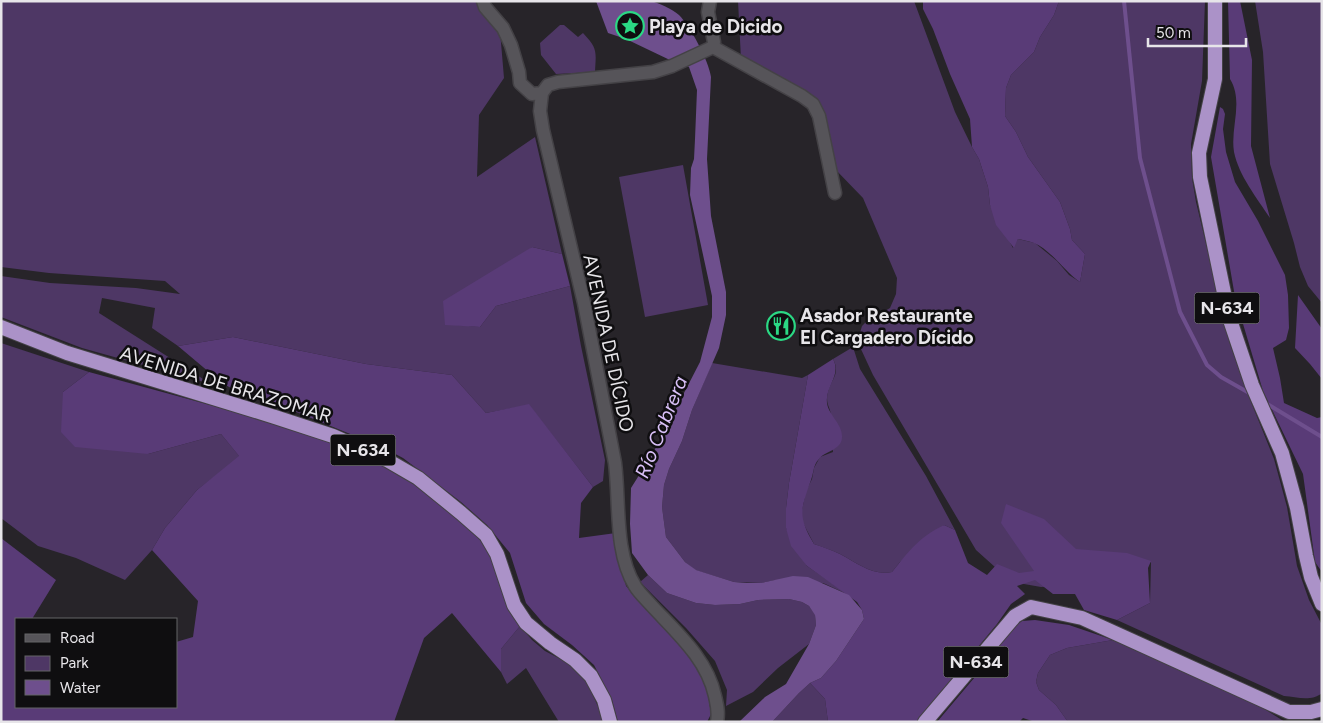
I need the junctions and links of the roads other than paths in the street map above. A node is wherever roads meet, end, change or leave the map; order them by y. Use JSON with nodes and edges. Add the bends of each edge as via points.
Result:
{"nodes":[{"id":1,"x":483,"y":1,"type":"edge"},
{"id":2,"x":710,"y":1,"type":"edge"},
{"id":3,"x":1215,"y":1,"type":"edge"},
{"id":4,"x":713,"y":47,"type":"junction"},
{"id":5,"x":542,"y":93,"type":"junction"},
{"id":6,"x":835,"y":193,"type":"dead end"},
{"id":7,"x":1,"y":327,"type":"edge"},
{"id":8,"x":1322,"y":604,"type":"edge"},
{"id":9,"x":1322,"y":709,"type":"edge"},
{"id":10,"x":610,"y":722,"type":"edge"},
{"id":11,"x":717,"y":722,"type":"edge"},
{"id":12,"x":925,"y":722,"type":"edge"}],
"edges":[{"from":1,"to":5,"type":"street","via":[[511,45],[520,83],[532,94]]},
{"from":2,"to":4,"type":"street","via":[[708,12]]},
{"from":3,"to":8,"type":"highway","number":"N-634","via":[[1215,79],[1199,153],[1200,177],[1229,317],[1252,385],[1282,453],[1311,577]]},
{"from":4,"to":5,"type":"street","via":[[653,72],[558,82],[548,84]]},
{"from":4,"to":6,"type":"street","via":[[813,104],[819,116]]},
{"from":5,"to":11,"type":"street","name":"AVENIDA DE DÍCIDO","via":[[543,130],[584,304],[615,463],[624,562],[635,587],[695,653],[712,682],[719,714]]},
{"from":7,"to":10,"type":"highway","name":"AVENIDA DE BRAZOMAR","number":"N-634","via":[[67,353],[332,436],[387,460],[418,478],[486,536],[514,604],[526,623],[591,676],[604,700]]},
{"from":9,"to":12,"type":"highway","number":"N-634","via":[[1289,712],[1082,618],[1031,608],[1015,616]]}]}
